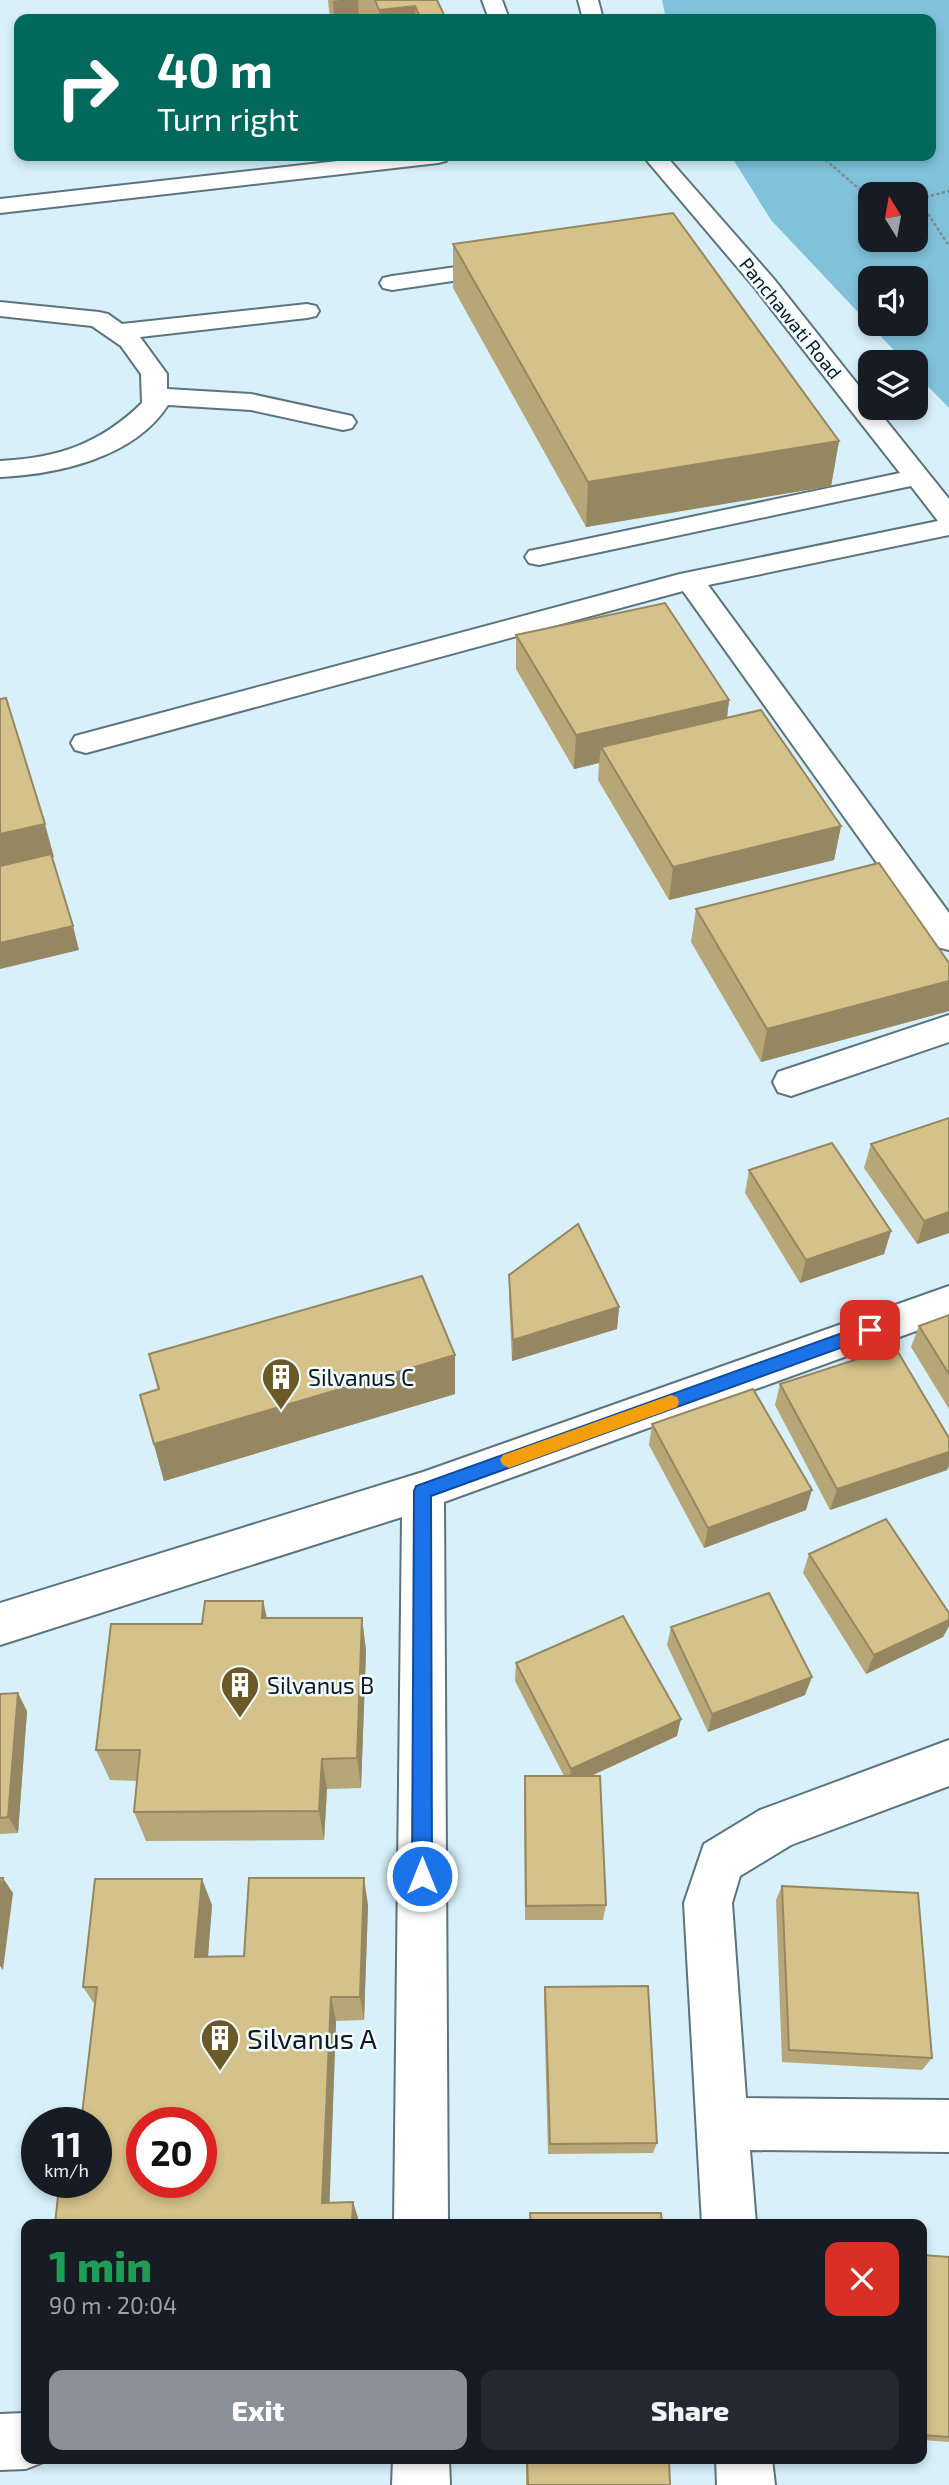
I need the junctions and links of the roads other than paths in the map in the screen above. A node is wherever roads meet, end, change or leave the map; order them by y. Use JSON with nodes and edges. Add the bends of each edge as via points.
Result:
{"nodes":[{"id":1,"x":394,"y":161,"type":"edge"},
{"id":2,"x":658,"y":161,"type":"edge"},
{"id":3,"x":0,"y":206,"type":"edge"},
{"id":4,"x":526,"y":264,"type":"edge"},
{"id":5,"x":392,"y":283,"type":"dead end"},
{"id":6,"x":0,"y":309,"type":"edge"},
{"id":7,"x":307,"y":312,"type":"dead end"},
{"id":8,"x":117,"y":332,"type":"junction"},
{"id":9,"x":154,"y":396,"type":"junction"},
{"id":10,"x":344,"y":422,"type":"dead end"},
{"id":11,"x":840,"y":467,"type":"dead end"},
{"id":12,"x":0,"y":469,"type":"edge"},
{"id":13,"x":917,"y":477,"type":"junction"},
{"id":14,"x":857,"y":489,"type":"junction"},
{"id":15,"x":949,"y":517,"type":"edge"},
{"id":16,"x":949,"y":527,"type":"edge"},
{"id":17,"x":539,"y":557,"type":"dead end"},
{"id":18,"x":691,"y":580,"type":"junction"},
{"id":19,"x":86,"y":743,"type":"dead end"},
{"id":20,"x":949,"y":938,"type":"edge"},
{"id":21,"x":949,"y":1028,"type":"edge"},
{"id":22,"x":791,"y":1083,"type":"dead end"},
{"id":23,"x":949,"y":1302,"type":"edge"},
{"id":24,"x":423,"y":1491,"type":"junction"},
{"id":25,"x":0,"y":1624,"type":"edge"},
{"id":26,"x":949,"y":1763,"type":"edge"},
{"id":27,"x":723,"y":2124,"type":"junction"},
{"id":28,"x":949,"y":2126,"type":"edge"},
{"id":29,"x":421,"y":2219,"type":"edge"},
{"id":30,"x":729,"y":2219,"type":"edge"},
{"id":31,"x":21,"y":2441,"type":"edge"},
{"id":32,"x":0,"y":2442,"type":"edge"},
{"id":33,"x":421,"y":2464,"type":"edge"},
{"id":34,"x":744,"y":2464,"type":"edge"},
{"id":35,"x":421,"y":2485,"type":"edge"},
{"id":36,"x":746,"y":2485,"type":"edge"}],
"edges":[{"from":1,"to":3,"type":"street"},
{"from":2,"to":13,"type":"street","name":"Panchawati Road","via":[[711,237],[764,283]]},
{"from":4,"to":5,"type":"street"},
{"from":6,"to":8,"type":"street","via":[[99,319]]},
{"from":7,"to":8,"type":"street"},
{"from":8,"to":9,"type":"street","via":[[130,341],[154,374]]},
{"from":9,"to":10,"type":"street","via":[[251,402]]},
{"from":9,"to":12,"type":"street","via":[[155,405],[118,438],[75,457]]},
{"from":11,"to":14,"type":"street"},
{"from":13,"to":14,"type":"street"},
{"from":13,"to":15,"type":"street","name":"Panchawati Road"},
{"from":14,"to":17,"type":"street"},
{"from":16,"to":18,"type":"street"},
{"from":18,"to":19,"type":"street"},
{"from":18,"to":20,"type":"street"},
{"from":21,"to":22,"type":"street"},
{"from":23,"to":24,"type":"street"},
{"from":24,"to":25,"type":"street"},
{"from":24,"to":29,"type":"street"},
{"from":26,"to":27,"type":"street","via":[[777,1827],[720,1861],[708,1902]]},
{"from":27,"to":28,"type":"street"},
{"from":27,"to":30,"type":"street"},
{"from":31,"to":32,"type":"street"},
{"from":33,"to":35,"type":"street"},
{"from":34,"to":36,"type":"street"}]}
